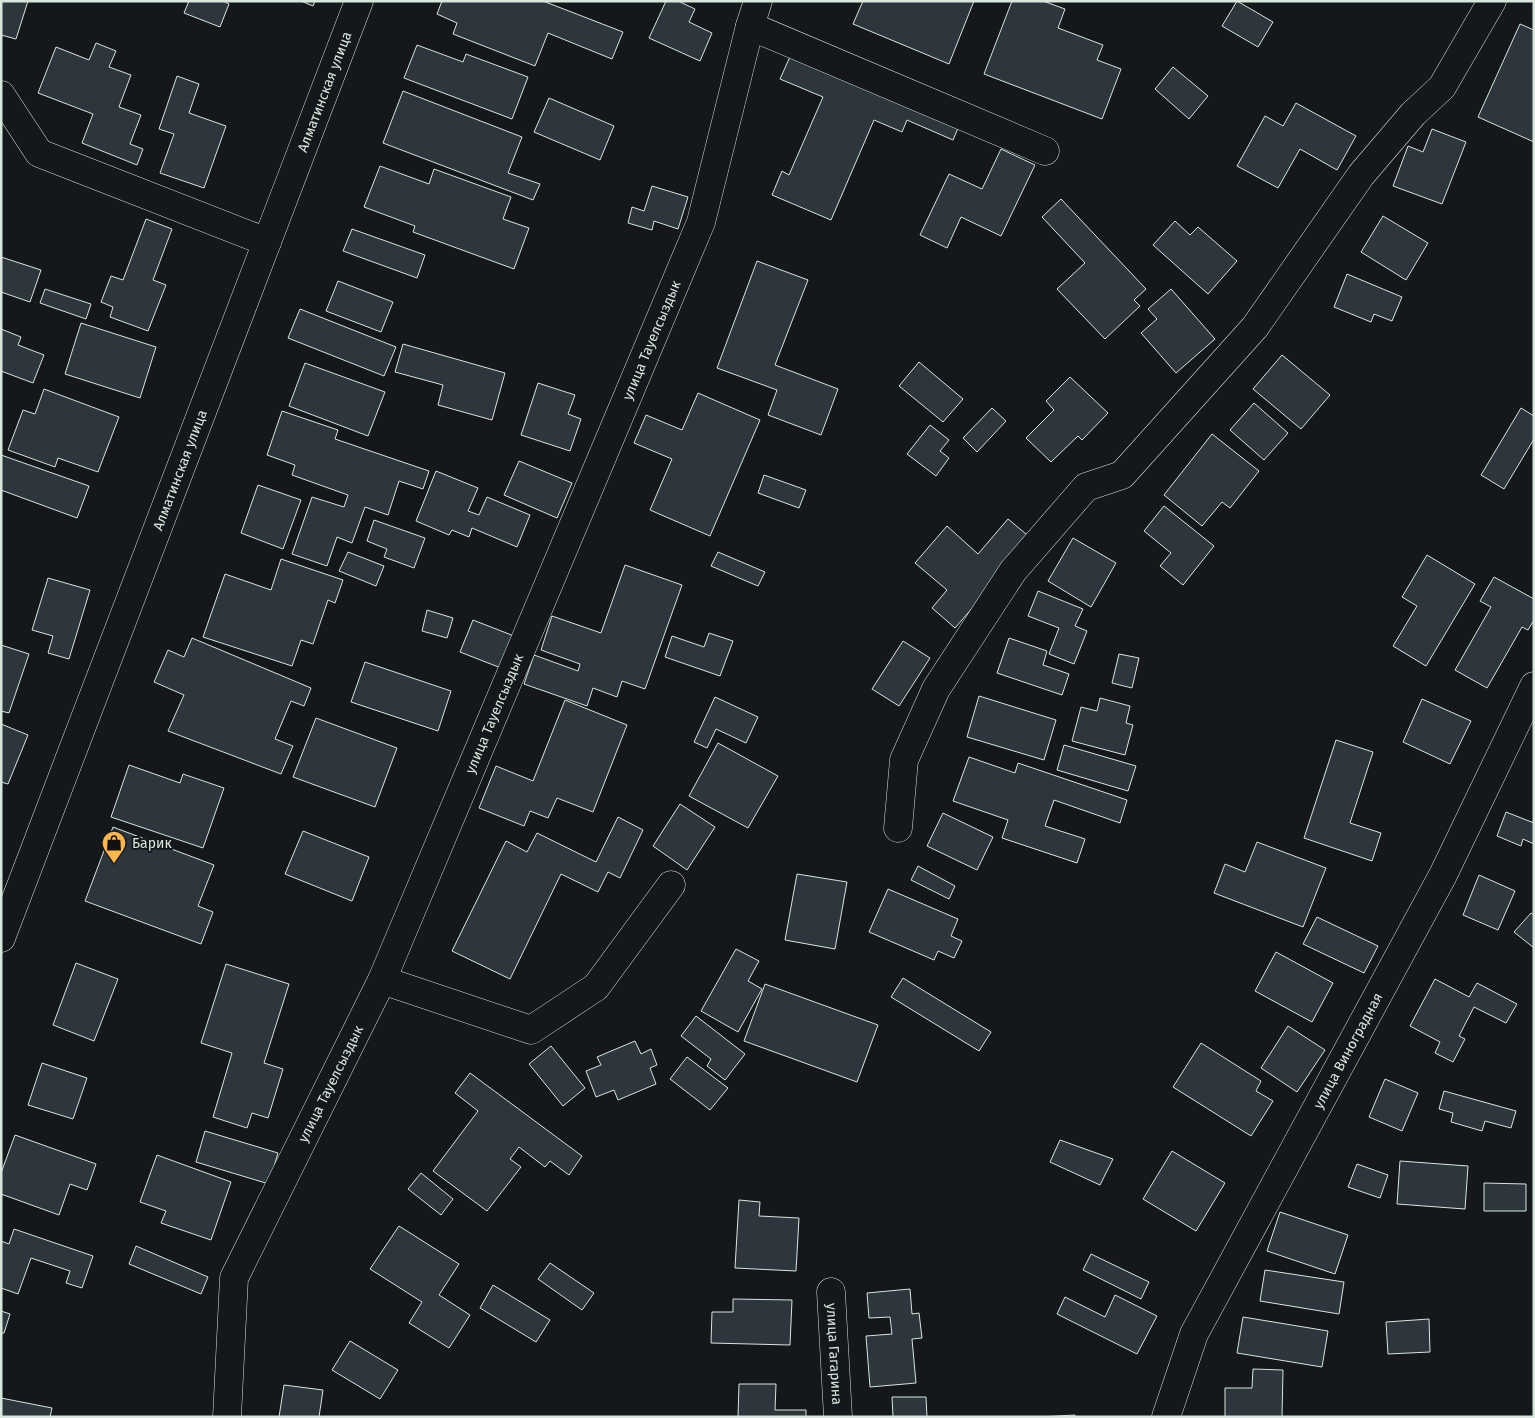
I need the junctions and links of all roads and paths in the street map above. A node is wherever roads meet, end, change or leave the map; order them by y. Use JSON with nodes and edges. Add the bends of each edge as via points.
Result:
{"nodes":[{"id":1,"x":359,"y":1,"type":"edge"},
{"id":2,"x":758,"y":1,"type":"edge"},
{"id":3,"x":1492,"y":1,"type":"edge"},
{"id":4,"x":750,"y":26,"type":"junction"},
{"id":5,"x":3,"y":100,"type":"edge"},
{"id":6,"x":1045,"y":151,"type":"dead end"},
{"id":7,"x":267,"y":242,"type":"junction"},
{"id":8,"x":1534,"y":686,"type":"edge"},
{"id":9,"x":898,"y":828,"type":"dead end"},
{"id":10,"x":671,"y":885,"type":"dead end"},
{"id":11,"x":1,"y":938,"type":"edge"},
{"id":12,"x":382,"y":980,"type":"junction"},
{"id":13,"x":832,"y":1292,"type":"dead end"},
{"id":14,"x":228,"y":1417,"type":"edge"},
{"id":15,"x":838,"y":1417,"type":"edge"},
{"id":16,"x":1166,"y":1417,"type":"edge"}],
"edges":[{"from":1,"to":7,"type":"street","name":"Алматинская улица"},
{"from":2,"to":4,"type":"street","name":"улица Тауелсыздык"},
{"from":3,"to":9,"type":"street","via":[[1442,87],[1413,114],[1361,175],[1255,327],[1122,475],[1086,487],[1013,571],[936,688],[904,760]]},
{"from":4,"to":6,"type":"street"},
{"from":4,"to":12,"type":"street","name":"улица Тауелсыздык","via":[[701,222]]},
{"from":5,"to":7,"type":"street","via":[[39,153]]},
{"from":7,"to":11,"type":"street","name":"Алматинская улица"},
{"from":8,"to":16,"type":"street","name":"улица Виноградная","via":[[1443,875],[1194,1334]]},
{"from":10,"to":12,"type":"street","via":[[596,987],[531,1030]]},
{"from":12,"to":14,"type":"street","name":"улица Тауелсыздык","via":[[234,1278]]},
{"from":13,"to":15,"type":"street","name":"улица Гагарина"}]}
